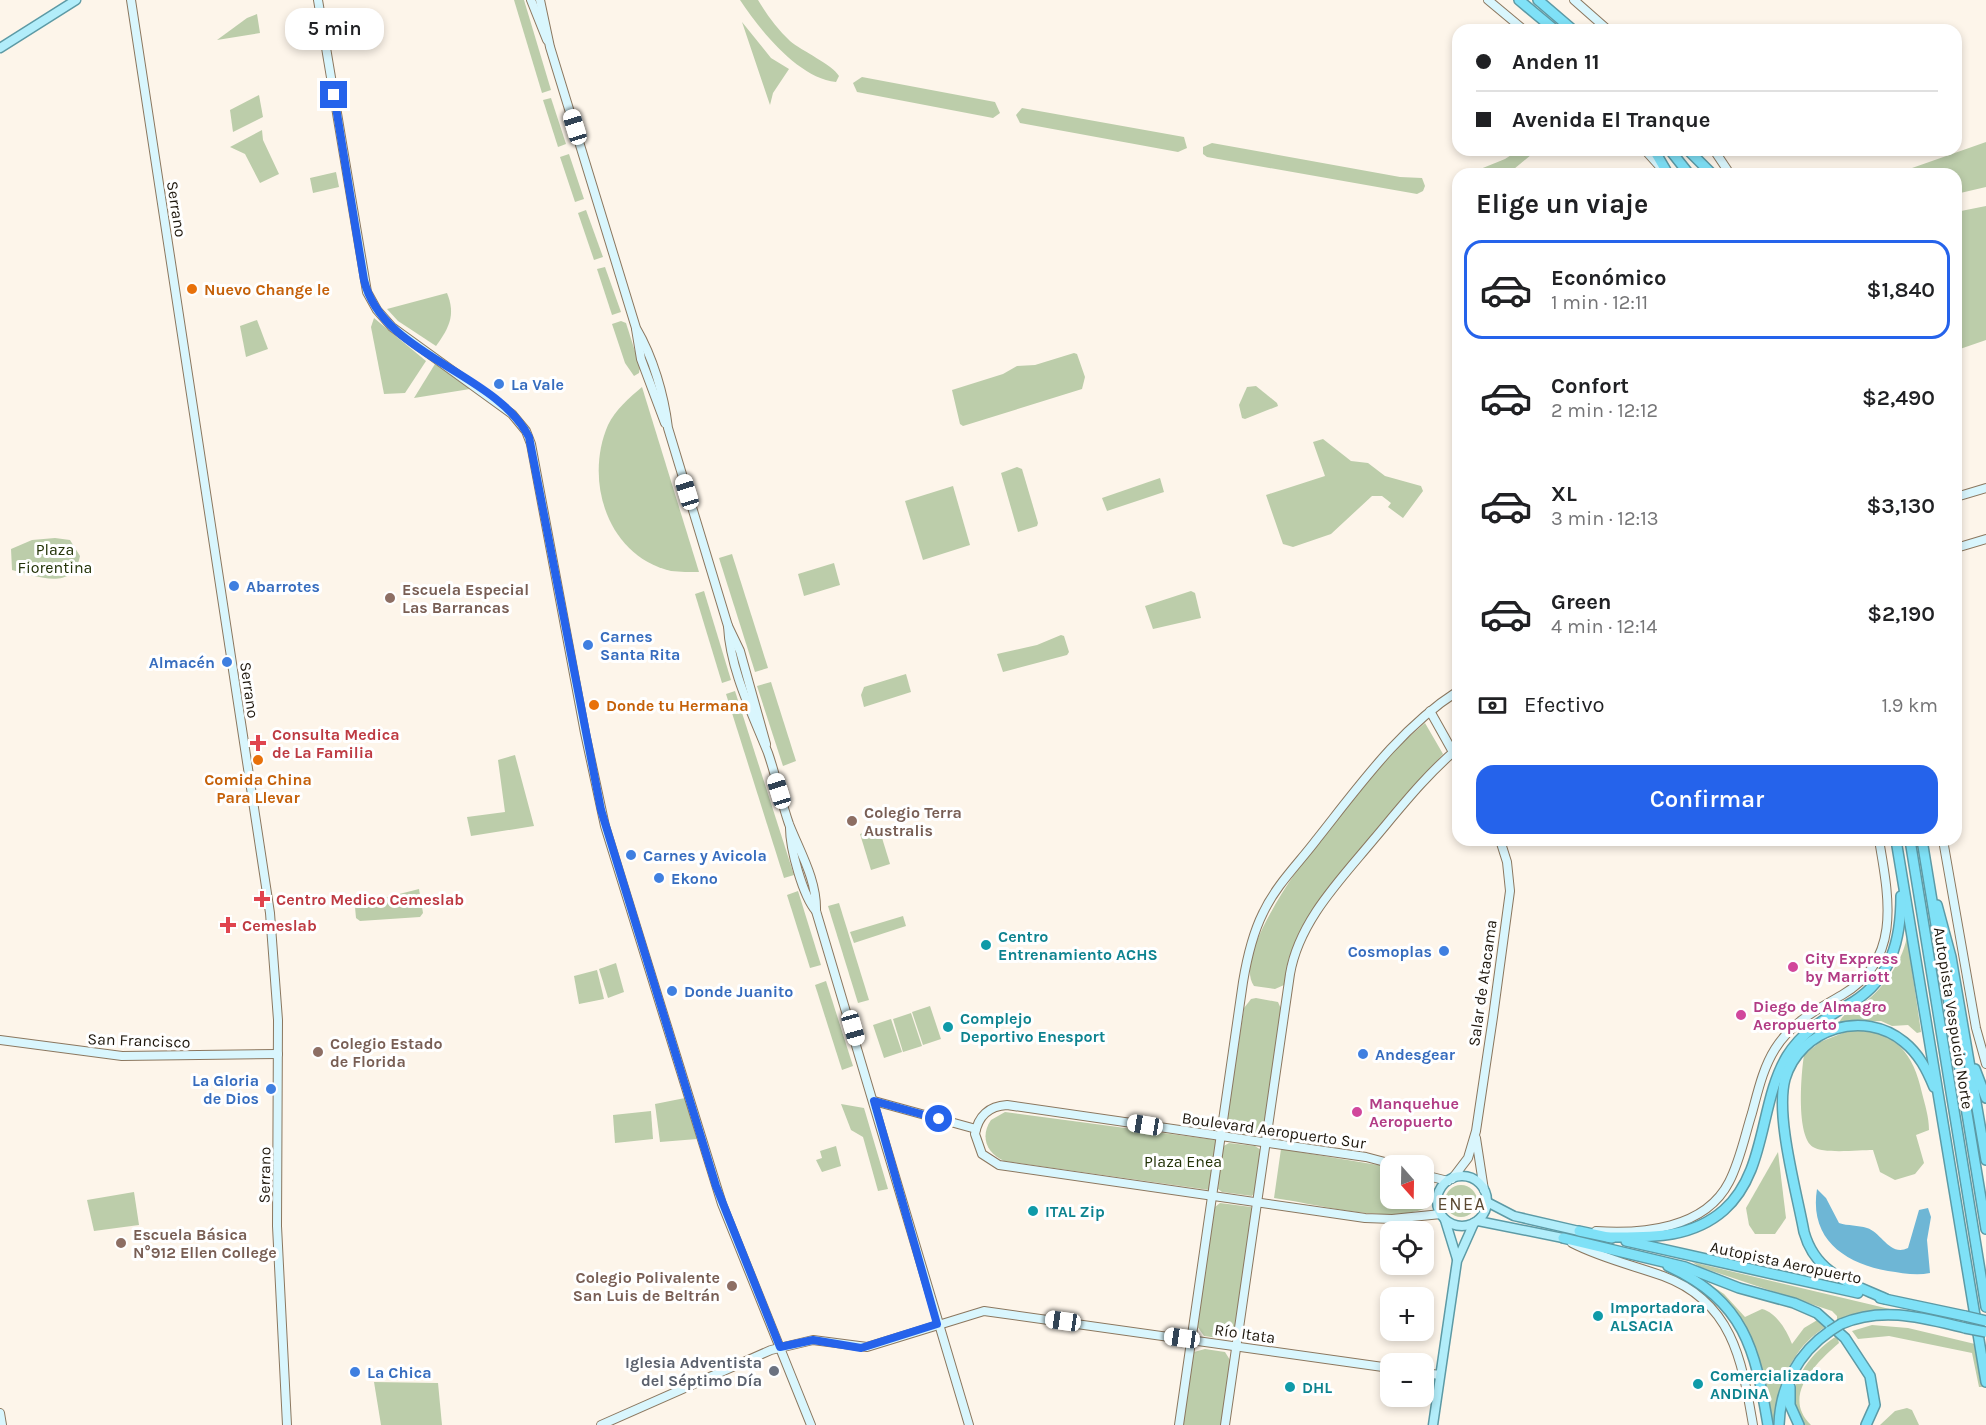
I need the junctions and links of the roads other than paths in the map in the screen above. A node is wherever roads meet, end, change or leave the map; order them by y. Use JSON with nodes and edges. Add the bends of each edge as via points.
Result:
{"nodes":[{"id":1,"x":76,"y":0,"type":"edge"},
{"id":2,"x":131,"y":0,"type":"edge"},
{"id":3,"x":318,"y":0,"type":"edge"},
{"id":4,"x":531,"y":0,"type":"edge"},
{"id":5,"x":540,"y":0,"type":"edge"},
{"id":6,"x":1488,"y":0,"type":"edge"},
{"id":7,"x":1519,"y":0,"type":"edge"},
{"id":8,"x":1538,"y":0,"type":"edge"},
{"id":9,"x":1574,"y":0,"type":"edge"},
{"id":10,"x":1517,"y":24,"type":"edge"},
{"id":11,"x":1548,"y":24,"type":"edge"},
{"id":12,"x":1566,"y":24,"type":"edge"},
{"id":13,"x":1601,"y":24,"type":"edge"},
{"id":14,"x":550,"y":47,"type":"junction"},
{"id":15,"x":0,"y":48,"type":"edge"},
{"id":16,"x":1650,"y":156,"type":"edge"},
{"id":17,"x":1675,"y":156,"type":"edge"},
{"id":18,"x":1692,"y":156,"type":"edge"},
{"id":19,"x":1662,"y":168,"type":"edge"},
{"id":20,"x":1684,"y":168,"type":"edge"},
{"id":21,"x":1706,"y":168,"type":"edge"},
{"id":22,"x":1986,"y":488,"type":"edge"},
{"id":23,"x":1962,"y":495,"type":"edge"},
{"id":24,"x":1986,"y":539,"type":"edge"},
{"id":25,"x":1962,"y":546,"type":"edge"},
{"id":26,"x":1452,"y":695,"type":"edge"},
{"id":27,"x":1430,"y":711,"type":"junction"},
{"id":28,"x":1452,"y":744,"type":"edge"},
{"id":29,"x":1452,"y":754,"type":"edge"},
{"id":30,"x":1502,"y":846,"type":"edge"},
{"id":31,"x":1880,"y":846,"type":"edge"},
{"id":32,"x":1897,"y":846,"type":"edge"},
{"id":33,"x":1911,"y":846,"type":"edge"},
{"id":34,"x":1923,"y":846,"type":"edge"},
{"id":35,"x":1944,"y":846,"type":"edge"},
{"id":36,"x":1925,"y":859,"type":"junction"},
{"id":37,"x":1901,"y":869,"type":"junction"},
{"id":38,"x":1963,"y":1021,"type":"junction"},
{"id":39,"x":0,"y":1040,"type":"edge"},
{"id":40,"x":278,"y":1054,"type":"junction"},
{"id":41,"x":1986,"y":1064,"type":"edge"},
{"id":42,"x":1986,"y":1098,"type":"edge"},
{"id":43,"x":874,"y":1101,"type":"junction"},
{"id":44,"x":1940,"y":1104,"type":"junction"},
{"id":45,"x":976,"y":1129,"type":"junction"},
{"id":46,"x":1476,"y":1131,"type":"junction"},
{"id":47,"x":1221,"y":1136,"type":"junction"},
{"id":48,"x":1266,"y":1142,"type":"junction"},
{"id":49,"x":1986,"y":1160,"type":"edge"},
{"id":50,"x":1380,"y":1161,"type":"edge"},
{"id":51,"x":1434,"y":1177,"type":"edge"},
{"id":52,"x":1450,"y":1180,"type":"junction"},
{"id":53,"x":1484,"y":1190,"type":"junction"},
{"id":54,"x":1213,"y":1195,"type":"junction"},
{"id":55,"x":1258,"y":1202,"type":"junction"},
{"id":56,"x":1487,"y":1202,"type":"junction"},
{"id":57,"x":1443,"y":1217,"type":"junction"},
{"id":58,"x":1476,"y":1222,"type":"junction"},
{"id":59,"x":1986,"y":1229,"type":"edge"},
{"id":60,"x":1579,"y":1231,"type":"junction"},
{"id":61,"x":1608,"y":1237,"type":"junction"},
{"id":62,"x":1563,"y":1238,"type":"junction"},
{"id":63,"x":1647,"y":1257,"type":"junction"},
{"id":64,"x":1457,"y":1262,"type":"junction"},
{"id":65,"x":1886,"y":1299,"type":"junction"},
{"id":66,"x":1986,"y":1307,"type":"edge"},
{"id":67,"x":1986,"y":1321,"type":"edge"},
{"id":68,"x":937,"y":1324,"type":"junction"},
{"id":69,"x":1986,"y":1332,"type":"edge"},
{"id":70,"x":1192,"y":1340,"type":"junction"},
{"id":71,"x":1237,"y":1346,"type":"junction"},
{"id":72,"x":780,"y":1347,"type":"junction"},
{"id":73,"x":1380,"y":1367,"type":"edge"},
{"id":74,"x":1793,"y":1371,"type":"junction"},
{"id":75,"x":1434,"y":1374,"type":"edge"},
{"id":76,"x":1440,"y":1375,"type":"junction"},
{"id":77,"x":1986,"y":1382,"type":"edge"},
{"id":78,"x":0,"y":1413,"type":"edge"},
{"id":79,"x":2,"y":1425,"type":"edge"},
{"id":80,"x":287,"y":1425,"type":"edge"},
{"id":81,"x":601,"y":1425,"type":"edge"},
{"id":82,"x":811,"y":1425,"type":"edge"},
{"id":83,"x":969,"y":1425,"type":"edge"},
{"id":84,"x":1179,"y":1425,"type":"edge"},
{"id":85,"x":1225,"y":1425,"type":"edge"},
{"id":86,"x":1433,"y":1425,"type":"edge"},
{"id":87,"x":1753,"y":1425,"type":"edge"},
{"id":88,"x":1768,"y":1425,"type":"edge"},
{"id":89,"x":1779,"y":1425,"type":"edge"},
{"id":90,"x":1799,"y":1425,"type":"edge"},
{"id":91,"x":1866,"y":1425,"type":"edge"}],
"edges":[{"from":1,"to":15,"type":"main road"},
{"from":2,"to":40,"type":"street","name":"Serrano","via":[[269,908]]},
{"from":3,"to":72,"type":"street","via":[[367,292],[392,327],[512,414],[531,444],[601,810],[716,1186]]},
{"from":4,"to":14,"type":"street"},
{"from":5,"to":14,"type":"street"},
{"from":6,"to":10,"type":"street"},
{"from":7,"to":11,"type":"highway"},
{"from":8,"to":12,"type":"highway"},
{"from":9,"to":13,"type":"street"},
{"from":14,"to":43,"type":"street","via":[[636,328],[644,367],[668,428],[728,626],[738,644],[756,702],[790,826],[792,848],[816,911]]},
{"from":16,"to":19,"type":"street"},
{"from":17,"to":20,"type":"highway"},
{"from":18,"to":21,"type":"highway"},
{"from":22,"to":23,"type":"street"},
{"from":24,"to":25,"type":"street"},
{"from":26,"to":27,"type":"street"},
{"from":27,"to":28,"type":"street"},
{"from":27,"to":47,"type":"street","via":[[1374,767],[1264,912],[1247,959]]},
{"from":29,"to":48,"type":"street","via":[[1400,808],[1304,933],[1292,965]]},
{"from":30,"to":46,"type":"street","name":"Salar de Atacama","via":[[1510,891]]},
{"from":31,"to":60,"type":"street","via":[[1889,910],[1880,954],[1860,981],[1797,1023],[1774,1051],[1763,1074],[1736,1168],[1725,1190],[1704,1210],[1679,1222],[1635,1231]]},
{"from":32,"to":37,"type":"highway"},
{"from":33,"to":66,"type":"highway","name":"Autopista Vespucio Norte"},
{"from":34,"to":36,"type":"highway","name":"Autopista Vespucio Norte"},
{"from":35,"to":41,"type":"street"},
{"from":36,"to":38,"type":"highway","via":[[1949,947]]},
{"from":36,"to":59,"type":"highway","name":"Autopista Vespucio Norte"},
{"from":37,"to":44,"type":"highway"},
{"from":37,"to":61,"type":"highway","via":[[1900,924],[1889,963],[1869,990],[1807,1032],[1787,1057],[1769,1100],[1752,1166],[1736,1197],[1714,1217],[1688,1231],[1656,1237]]},
{"from":38,"to":42,"type":"highway"},
{"from":38,"to":49,"type":"highway"},
{"from":39,"to":40,"type":"street","name":"San Francisco","via":[[122,1056]]},
{"from":40,"to":80,"type":"street","name":"Serrano","via":[[278,1249]]},
{"from":43,"to":45,"type":"street"},
{"from":43,"to":68,"type":"street"},
{"from":44,"to":65,"type":"highway","via":[[1915,1053],[1893,1035],[1871,1027],[1848,1026],[1818,1036],[1800,1052],[1785,1079],[1783,1111],[1810,1249],[1837,1278]]},
{"from":44,"to":77,"type":"highway"},
{"from":45,"to":47,"type":"street","name":"Boulevard Aeropuerto Sur","via":[[988,1111],[1007,1105]]},
{"from":45,"to":54,"type":"street","via":[[976,1142],[982,1154],[999,1165]]},
{"from":46,"to":52,"type":"street","name":"Salar de Atacama","via":[[1468,1158]]},
{"from":46,"to":53,"type":"street","name":"Salar de Atacama"},
{"from":47,"to":48,"type":"street","name":"Boulevard Aeropuerto Sur"},
{"from":47,"to":54,"type":"street"},
{"from":48,"to":50,"type":"street","name":"Boulevard Aeropuerto Sur"},
{"from":48,"to":55,"type":"street"},
{"from":51,"to":52,"type":"street"},
{"from":52,"to":53,"type":"main road","via":[[1471,1178]]},
{"from":52,"to":57,"type":"main road","via":[[1438,1197]]},
{"from":53,"to":56,"type":"main road"},
{"from":54,"to":55,"type":"street"},
{"from":54,"to":70,"type":"street"},
{"from":55,"to":57,"type":"street","via":[[1375,1219]]},
{"from":55,"to":71,"type":"street"},
{"from":56,"to":58,"type":"main road"},
{"from":56,"to":60,"type":"main road","via":[[1514,1216]]},
{"from":57,"to":58,"type":"main road","via":[[1460,1226]]},
{"from":57,"to":64,"type":"main road"},
{"from":58,"to":62,"type":"main road"},
{"from":58,"to":64,"type":"main road"},
{"from":60,"to":61,"type":"highway","name":"Autopista Aeropuerto"},
{"from":61,"to":65,"type":"highway","name":"Autopista Aeropuerto"},
{"from":62,"to":63,"type":"highway"},
{"from":62,"to":87,"type":"street","via":[[1606,1259],[1668,1279],[1705,1303],[1723,1323],[1737,1349]]},
{"from":63,"to":88,"type":"highway","via":[[1700,1284],[1732,1313],[1753,1352]]},
{"from":63,"to":91,"type":"highway","via":[[1803,1306],[1829,1321],[1850,1344],[1872,1383],[1875,1405]]},
{"from":64,"to":76,"type":"main road"},
{"from":65,"to":67,"type":"highway","name":"Autopista Aeropuerto","bridge":true},
{"from":68,"to":70,"type":"street","name":"Río Itata","via":[[991,1311]]},
{"from":68,"to":72,"type":"street","name":"Río Itata","via":[[861,1348],[813,1340]]},
{"from":68,"to":83,"type":"street"},
{"from":69,"to":74,"type":"highway","bridge":true,"via":[[1896,1314],[1864,1316],[1830,1331],[1811,1346]]},
{"from":70,"to":71,"type":"street","name":"Río Itata"},
{"from":70,"to":84,"type":"street"},
{"from":71,"to":73,"type":"street","name":"Río Itata"},
{"from":71,"to":85,"type":"street"},
{"from":72,"to":81,"type":"street","name":"Río Itata"},
{"from":72,"to":82,"type":"street"},
{"from":74,"to":89,"type":"highway"},
{"from":74,"to":90,"type":"highway","via":[[1789,1400]]},
{"from":75,"to":76,"type":"street"},
{"from":76,"to":86,"type":"main road"},
{"from":78,"to":79,"type":"street"}]}
